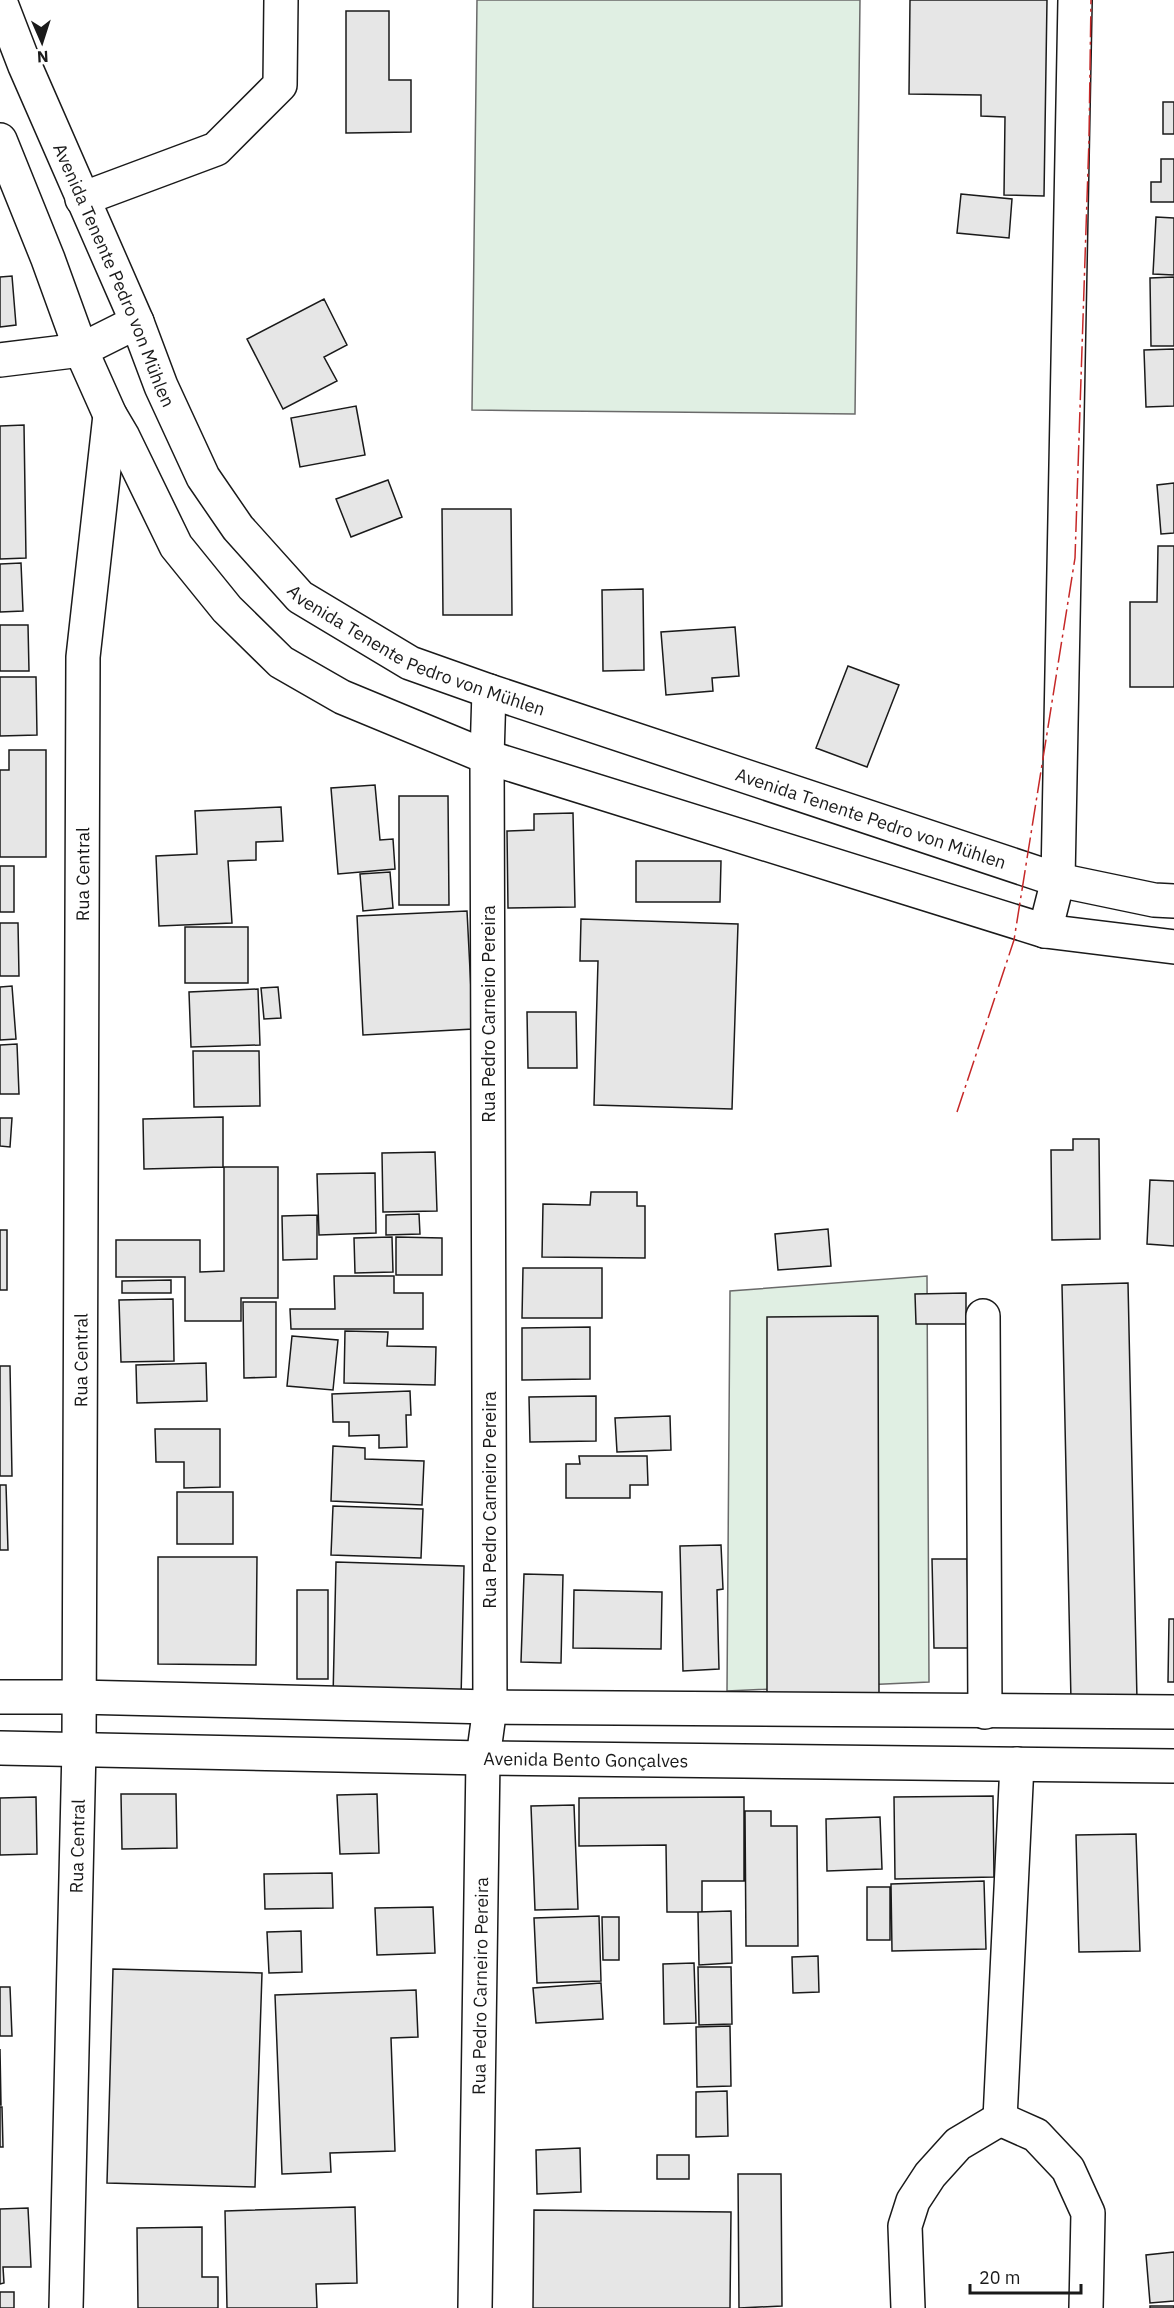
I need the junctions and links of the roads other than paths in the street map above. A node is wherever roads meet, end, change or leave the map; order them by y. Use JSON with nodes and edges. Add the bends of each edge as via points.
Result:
{"nodes":[{"id":1,"x":281,"y":0,"type":"edge"},
{"id":2,"x":1075,"y":0,"type":"edge"},
{"id":3,"x":4,"y":21,"type":"edge"},
{"id":4,"x":0,"y":140,"type":"edge"},
{"id":5,"x":82,"y":199,"type":"junction"},
{"id":6,"x":137,"y":322,"type":"junction"},
{"id":7,"x":81,"y":350,"type":"junction"},
{"id":8,"x":0,"y":360,"type":"edge"},
{"id":9,"x":110,"y":415,"type":"junction"},
{"id":10,"x":489,"y":691,"type":"junction"},
{"id":11,"x":487,"y":757,"type":"junction"},
{"id":12,"x":1058,"y":880,"type":"junction"},
{"id":13,"x":1174,"y":901,"type":"edge"},
{"id":14,"x":1045,"y":931,"type":"junction"},
{"id":15,"x":1174,"y":946,"type":"edge"},
{"id":16,"x":983,"y":1316,"type":"dead end"},
{"id":17,"x":0,"y":1697,"type":"edge"},
{"id":18,"x":78,"y":1697,"type":"junction"},
{"id":19,"x":490,"y":1707,"type":"junction"},
{"id":20,"x":985,"y":1712,"type":"junction"},
{"id":21,"x":1174,"y":1712,"type":"edge"},
{"id":22,"x":0,"y":1748,"type":"edge"},
{"id":23,"x":79,"y":1748,"type":"junction"},
{"id":24,"x":483,"y":1758,"type":"junction"},
{"id":25,"x":1017,"y":1764,"type":"junction"},
{"id":26,"x":1174,"y":1766,"type":"edge"},
{"id":27,"x":1000,"y":2120,"type":"junction"},
{"id":28,"x":66,"y":2308,"type":"edge"},
{"id":29,"x":476,"y":2308,"type":"edge"},
{"id":30,"x":908,"y":2308,"type":"edge"},
{"id":31,"x":1086,"y":2308,"type":"edge"}],
"edges":[{"from":1,"to":5,"type":"street","via":[[280,85],[216,149]]},
{"from":2,"to":12,"type":"street"},
{"from":3,"to":5,"type":"street","name":"Avenida Tenente Pedro von Mühlen"},
{"from":4,"to":7,"type":"street"},
{"from":5,"to":6,"type":"street","name":"Avenida Tenente Pedro von Mühlen"},
{"from":6,"to":7,"type":"street"},
{"from":6,"to":10,"type":"street","name":"Avenida Tenente Pedro von Mühlen","via":[[161,386],[204,477],[238,528],[300,597],[410,663]]},
{"from":7,"to":8,"type":"street"},
{"from":7,"to":9,"type":"street"},
{"from":9,"to":11,"type":"street","via":[[176,546],[226,609],[281,662],[342,697]]},
{"from":9,"to":18,"type":"street","name":"Rua Central","via":[[82,657]]},
{"from":10,"to":11,"type":"street","name":"Rua Pedro Carneiro Pereira"},
{"from":10,"to":12,"type":"street","name":"Avenida Tenente Pedro von Mühlen"},
{"from":11,"to":14,"type":"street"},
{"from":11,"to":19,"type":"street","name":"Rua Pedro Carneiro Pereira"},
{"from":12,"to":13,"type":"street","name":"Avenida Tenente Pedro von Mühlen"},
{"from":12,"to":14,"type":"street"},
{"from":14,"to":15,"type":"street"},
{"from":16,"to":20,"type":"street"},
{"from":17,"to":18,"type":"street"},
{"from":18,"to":19,"type":"street"},
{"from":18,"to":23,"type":"street","name":"Rua Central"},
{"from":19,"to":20,"type":"street"},
{"from":19,"to":24,"type":"street","name":"Rua Pedro Carneiro Pereira"},
{"from":20,"to":21,"type":"street"},
{"from":22,"to":23,"type":"street","name":"Avenida Bento Gonçalves"},
{"from":23,"to":24,"type":"street","name":"Avenida Bento Gonçalves"},
{"from":23,"to":28,"type":"street","name":"Rua Central"},
{"from":24,"to":25,"type":"street","name":"Avenida Bento Gonçalves"},
{"from":24,"to":29,"type":"street","name":"Rua Pedro Carneiro Pereira"},
{"from":25,"to":26,"type":"street","name":"Avenida Bento Gonçalves"},
{"from":25,"to":27,"type":"street"},
{"from":27,"to":30,"type":"street","via":[[958,2144],[930,2175],[914,2201],[904,2226]]},
{"from":27,"to":31,"type":"street","via":[[1035,2135],[1068,2169],[1088,2213]]}]}
